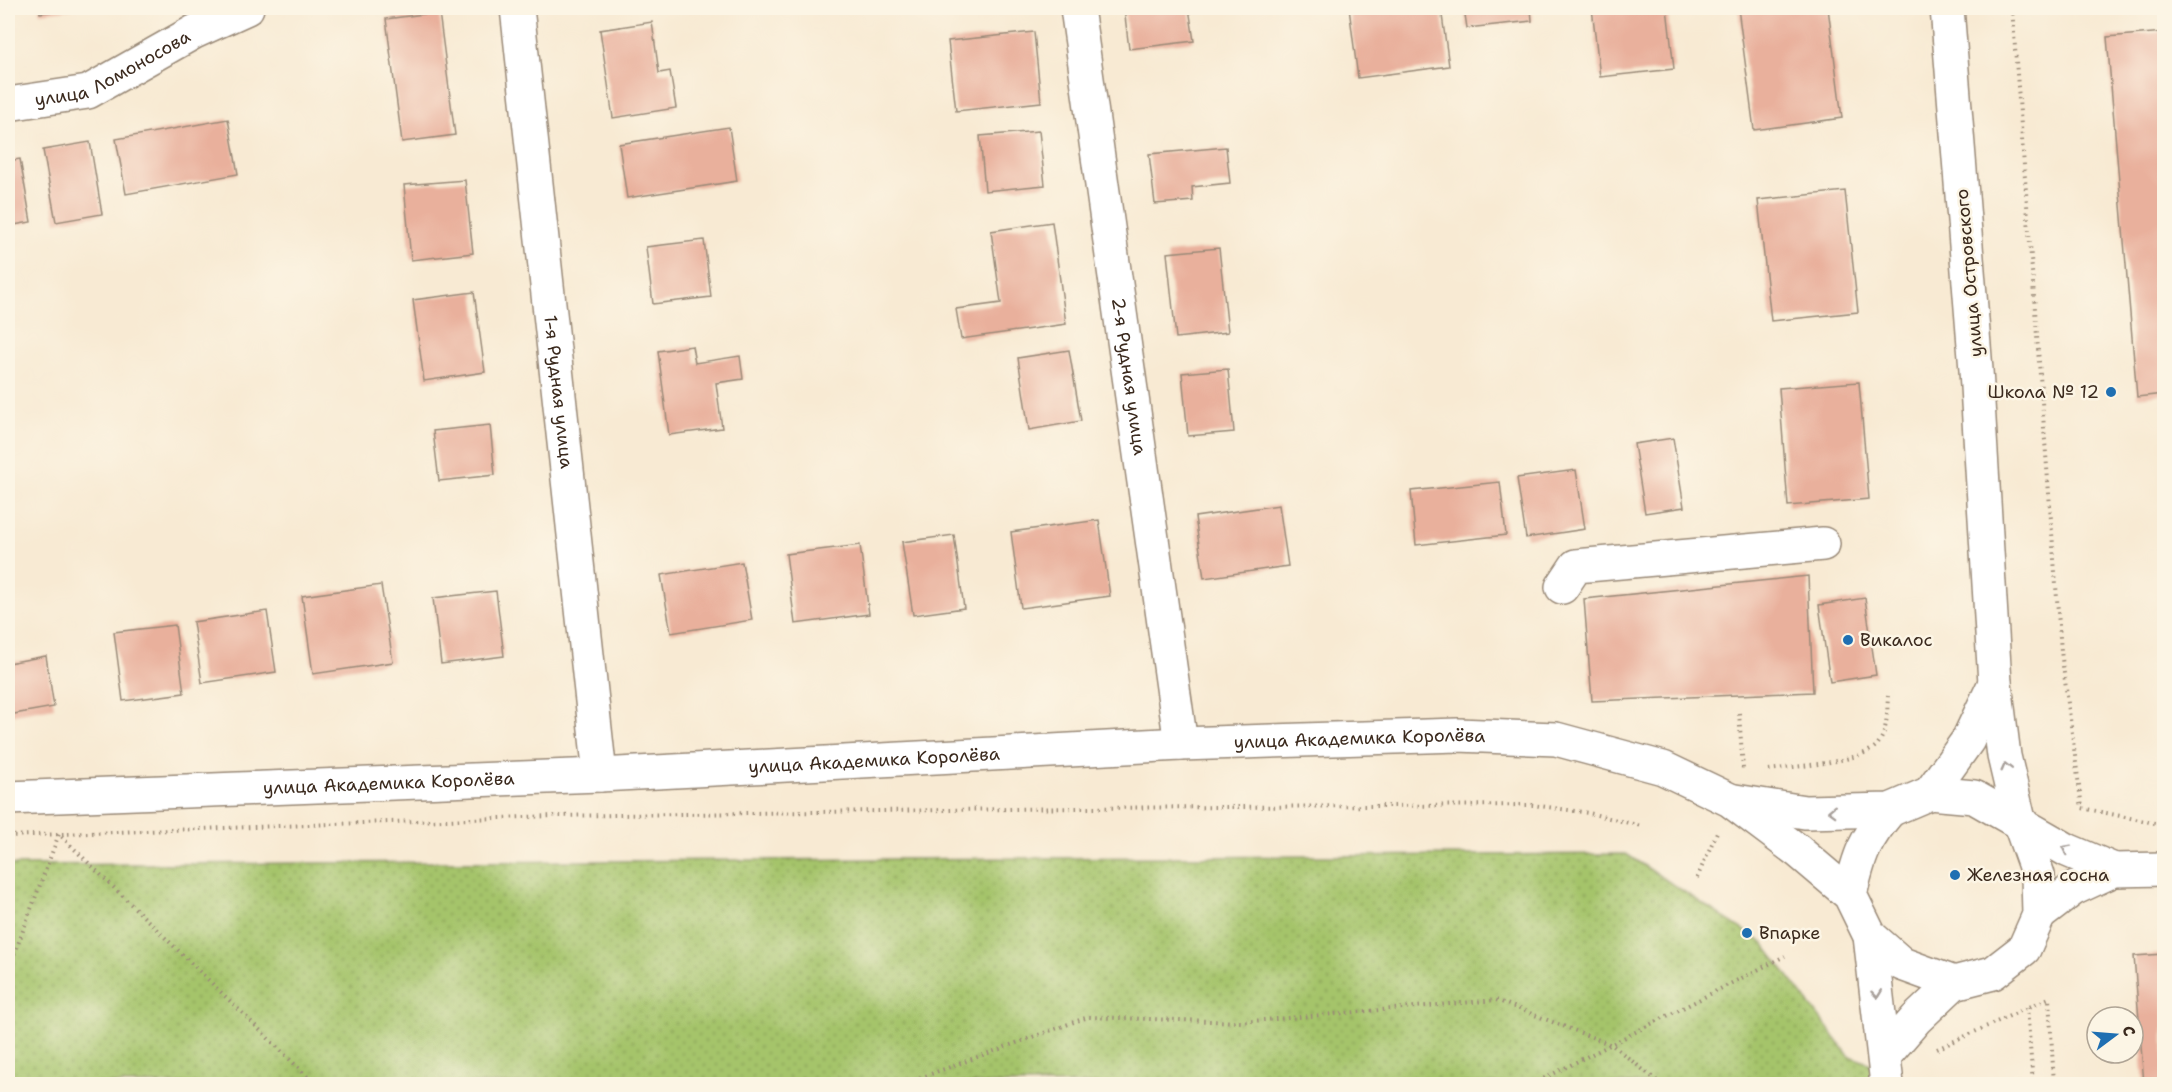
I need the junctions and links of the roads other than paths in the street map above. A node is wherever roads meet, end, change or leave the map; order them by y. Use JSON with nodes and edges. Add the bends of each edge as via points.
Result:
{"nodes":[{"id":1,"x":247,"y":8,"type":"edge"},
{"id":2,"x":517,"y":8,"type":"edge"},
{"id":3,"x":1077,"y":8,"type":"edge"},
{"id":4,"x":1947,"y":8,"type":"edge"},
{"id":5,"x":8,"y":104,"type":"edge"},
{"id":6,"x":1823,"y":544,"type":"dead end"},
{"id":7,"x":1562,"y":586,"type":"dead end"},
{"id":8,"x":1995,"y":683,"type":"junction"},
{"id":9,"x":1181,"y":744,"type":"junction"},
{"id":10,"x":600,"y":775,"type":"junction"},
{"id":11,"x":1930,"y":793,"type":"junction"},
{"id":12,"x":8,"y":798,"type":"edge"},
{"id":13,"x":1731,"y":799,"type":"junction"},
{"id":14,"x":1890,"y":810,"type":"junction"},
{"id":15,"x":2020,"y":824,"type":"junction"},
{"id":16,"x":2164,"y":869,"type":"edge"},
{"id":17,"x":2114,"y":870,"type":"junction"},
{"id":18,"x":1850,"y":895,"type":"junction"},
{"id":19,"x":2039,"y":915,"type":"junction"},
{"id":20,"x":1869,"y":936,"type":"junction"},
{"id":21,"x":1953,"y":983,"type":"junction"},
{"id":22,"x":1886,"y":1070,"type":"edge"}],
"edges":[{"from":1,"to":5,"type":"street","name":"улица Ломоносова","via":[[163,48],[88,92]]},
{"from":2,"to":10,"type":"street","name":"1-я Рудная улица"},
{"from":3,"to":9,"type":"street","name":"2-я Рудная улица"},
{"from":4,"to":8,"type":"street","name":"улица Островского","via":[[1976,370]]},
{"from":6,"to":7,"type":"street","via":[[1576,566]]},
{"from":8,"to":11,"type":"street","via":[[1968,740]]},
{"from":15,"to":8,"type":"street","name":"улица Островского","one_way":true,"via":[[2004,756]]},
{"from":9,"to":10,"type":"street","name":"улица Академика Королёва"},
{"from":9,"to":13,"type":"street","name":"улица Академика Королёва","via":[[1458,735],[1556,740],[1663,768]]},
{"from":10,"to":12,"type":"street","name":"улица Академика Королёва"},
{"from":11,"to":14,"type":"street"},
{"from":11,"to":15,"type":"street","via":[[1974,797]]},
{"from":14,"to":13,"type":"street","one_way":true,"via":[[1804,812]]},
{"from":13,"to":18,"type":"street"},
{"from":14,"to":18,"type":"street","via":[[1869,836],[1856,866]]},
{"from":17,"to":15,"type":"street","one_way":true},
{"from":15,"to":19,"type":"street","via":[[2038,875]]},
{"from":16,"to":17,"type":"street"},
{"from":17,"to":19,"type":"street","via":[[2073,890]]},
{"from":18,"to":20,"type":"street"},
{"from":19,"to":21,"type":"street","via":[[2024,949],[1993,973]]},
{"from":20,"to":21,"type":"street","via":[[1902,964]]},
{"from":20,"to":22,"type":"street","one_way":true},
{"from":21,"to":22,"type":"street","via":[[1916,1019]]}]}
